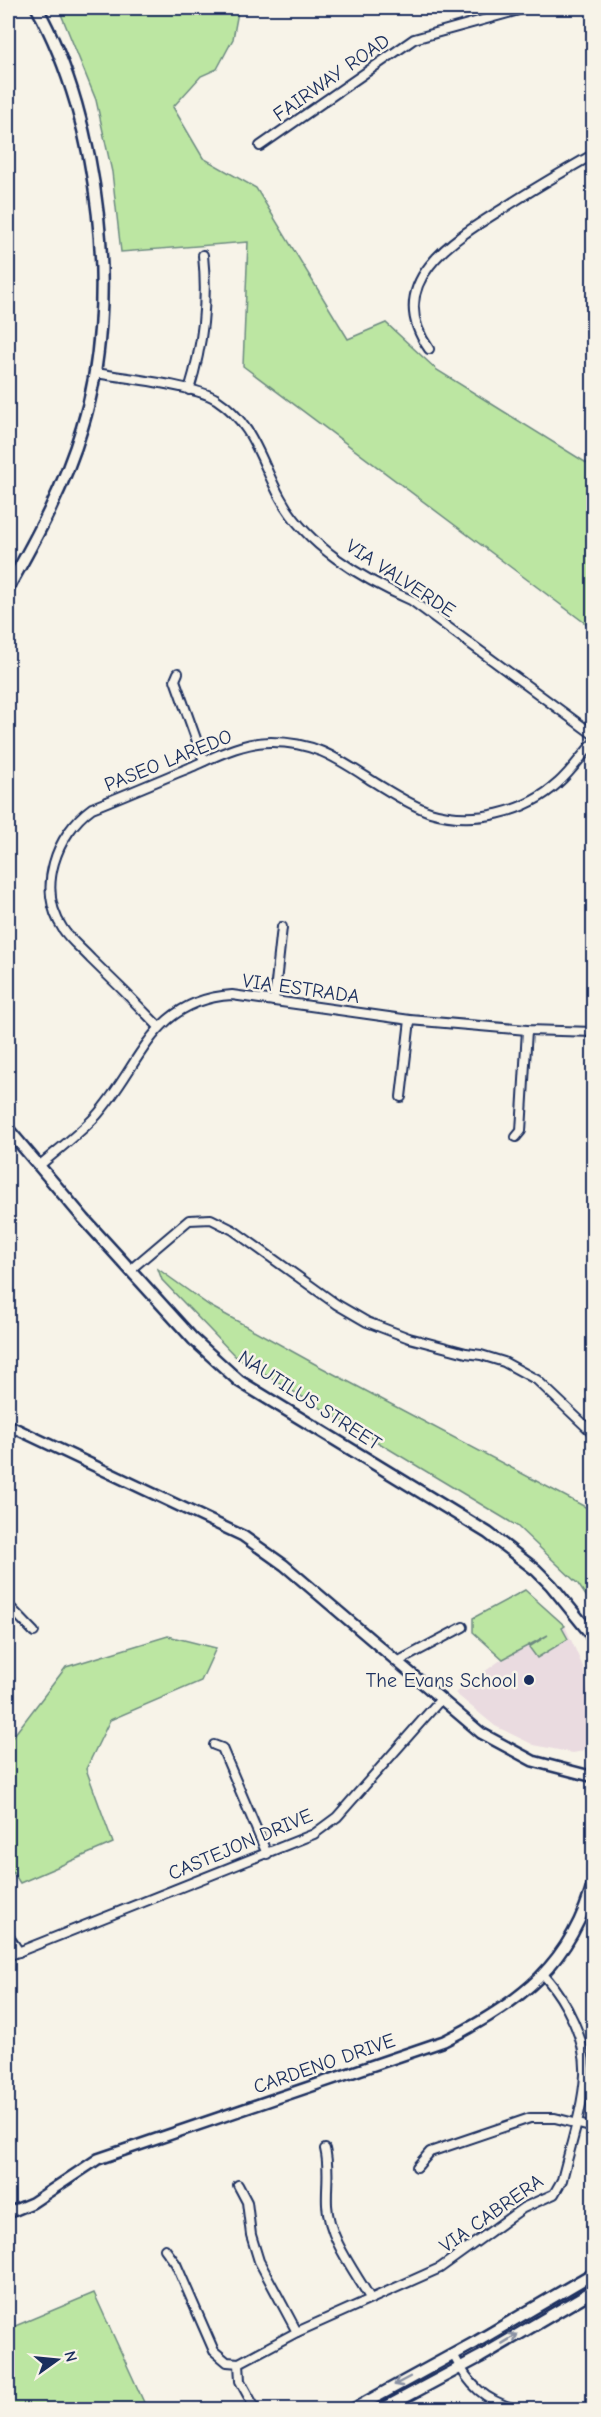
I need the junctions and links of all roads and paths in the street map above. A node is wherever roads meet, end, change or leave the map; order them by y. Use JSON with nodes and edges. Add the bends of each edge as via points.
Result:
{"nodes":[{"id":1,"x":37,"y":8,"type":"edge"},
{"id":2,"x":526,"y":8,"type":"edge"},
{"id":3,"x":260,"y":146,"type":"dead end"},
{"id":4,"x":594,"y":154,"type":"edge"},
{"id":5,"x":203,"y":255,"type":"dead end"},
{"id":6,"x":429,"y":349,"type":"dead end"},
{"id":7,"x":95,"y":373,"type":"junction"},
{"id":8,"x":189,"y":390,"type":"junction"},
{"id":9,"x":8,"y":588,"type":"edge"},
{"id":10,"x":178,"y":673,"type":"dead end"},
{"id":11,"x":594,"y":735,"type":"edge"},
{"id":12,"x":594,"y":742,"type":"edge"},
{"id":13,"x":204,"y":761,"type":"junction"},
{"id":14,"x":282,"y":927,"type":"dead end"},
{"id":15,"x":274,"y":1001,"type":"junction"},
{"id":16,"x":411,"y":1020,"type":"junction"},
{"id":17,"x":159,"y":1027,"type":"junction"},
{"id":18,"x":527,"y":1030,"type":"junction"},
{"id":19,"x":594,"y":1032,"type":"edge"},
{"id":20,"x":401,"y":1097,"type":"dead end"},
{"id":21,"x":8,"y":1129,"type":"edge"},
{"id":22,"x":516,"y":1137,"type":"dead end"},
{"id":23,"x":40,"y":1165,"type":"junction"},
{"id":24,"x":130,"y":1270,"type":"junction"},
{"id":25,"x":11,"y":1427,"type":"edge"},
{"id":26,"x":594,"y":1434,"type":"edge"},
{"id":27,"x":8,"y":1441,"type":"edge"},
{"id":28,"x":8,"y":1605,"type":"edge"},
{"id":29,"x":462,"y":1627,"type":"dead end"},
{"id":30,"x":34,"y":1632,"type":"dead end"},
{"id":31,"x":594,"y":1643,"type":"edge"},
{"id":32,"x":397,"y":1662,"type":"junction"},
{"id":33,"x":441,"y":1699,"type":"junction"},
{"id":34,"x":214,"y":1745,"type":"dead end"},
{"id":35,"x":594,"y":1777,"type":"edge"},
{"id":36,"x":267,"y":1854,"type":"junction"},
{"id":37,"x":594,"y":1879,"type":"edge"},
{"id":38,"x":8,"y":1935,"type":"edge"},
{"id":39,"x":19,"y":1952,"type":"junction"},
{"id":40,"x":8,"y":1956,"type":"edge"},
{"id":41,"x":544,"y":1975,"type":"junction"},
{"id":42,"x":576,"y":2123,"type":"junction"},
{"id":43,"x":594,"y":2128,"type":"edge"},
{"id":44,"x":326,"y":2149,"type":"dead end"},
{"id":45,"x":417,"y":2167,"type":"dead end"},
{"id":46,"x":238,"y":2185,"type":"dead end"},
{"id":47,"x":8,"y":2213,"type":"edge"},
{"id":48,"x":165,"y":2249,"type":"dead end"},
{"id":49,"x":594,"y":2273,"type":"edge"},
{"id":50,"x":594,"y":2290,"type":"edge"},
{"id":51,"x":370,"y":2298,"type":"junction"},
{"id":52,"x":297,"y":2332,"type":"junction"},
{"id":53,"x":453,"y":2355,"type":"junction"},
{"id":54,"x":239,"y":2363,"type":"junction"},
{"id":55,"x":459,"y":2367,"type":"junction"},
{"id":56,"x":256,"y":2409,"type":"edge"},
{"id":57,"x":352,"y":2409,"type":"edge"},
{"id":58,"x":381,"y":2409,"type":"edge"},
{"id":59,"x":518,"y":2409,"type":"edge"}],
"edges":[{"from":1,"to":7,"type":"main road","via":[[60,57],[91,169],[101,259]]},
{"from":2,"to":3,"type":"street","name":"FAIRWAY ROAD","via":[[414,39]]},
{"from":4,"to":6,"type":"street","via":[[462,234],[438,254],[419,282],[414,308],[420,336]]},
{"from":5,"to":8,"type":"street","via":[[205,323]]},
{"from":7,"to":8,"type":"street","name":"VIA VALVERDE"},
{"from":7,"to":9,"type":"main road","via":[[83,427],[64,481]]},
{"from":8,"to":11,"type":"street","name":"VIA VALVERDE","via":[[216,400],[243,423],[292,517],[321,545],[353,572],[411,600]]},
{"from":10,"to":13,"type":"street","via":[[174,680]]},
{"from":12,"to":13,"type":"street","name":"PASEO LAREDO","via":[[558,783],[527,804],[474,818],[429,812],[323,750],[294,743],[268,742],[236,748]]},
{"from":13,"to":17,"type":"street","name":"PASEO LAREDO","via":[[92,808],[66,835],[52,872],[52,903],[64,931]]},
{"from":14,"to":15,"type":"street"},
{"from":15,"to":16,"type":"street","name":"VIA ESTRADA"},
{"from":15,"to":17,"type":"street","name":"VIA ESTRADA","via":[[222,996],[197,1003]]},
{"from":16,"to":18,"type":"street","name":"VIA ESTRADA"},
{"from":16,"to":20,"type":"street"},
{"from":17,"to":23,"type":"street","name":"VIA ESTRADA","via":[[96,1116]]},
{"from":18,"to":19,"type":"street","name":"VIA ESTRADA"},
{"from":18,"to":22,"type":"street","via":[[521,1131]]},
{"from":21,"to":23,"type":"main road","name":"NAUTILUS STREET"},
{"from":23,"to":24,"type":"main road","name":"NAUTILUS STREET"},
{"from":24,"to":26,"type":"street","via":[[189,1220],[211,1219],[367,1322],[408,1338],[481,1354],[537,1380]]},
{"from":24,"to":31,"type":"main road","name":"NAUTILUS STREET","via":[[193,1340],[239,1381],[488,1533],[536,1570],[590,1633]]},
{"from":25,"to":27,"type":"street"},
{"from":25,"to":32,"type":"street","via":[[243,1536],[284,1565]]},
{"from":28,"to":30,"type":"street"},
{"from":29,"to":32,"type":"street"},
{"from":32,"to":33,"type":"street"},
{"from":33,"to":35,"type":"street","via":[[481,1733],[511,1751]]},
{"from":33,"to":36,"type":"street","name":"CASTEJON DRIVE","via":[[337,1817],[314,1834]]},
{"from":34,"to":36,"type":"street","via":[[222,1748]]},
{"from":36,"to":39,"type":"street","name":"CASTEJON DRIVE"},
{"from":37,"to":41,"type":"street","name":"CARDENO DRIVE","via":[[573,1936]]},
{"from":38,"to":39,"type":"street"},
{"from":39,"to":40,"type":"street","name":"CASTEJON DRIVE"},
{"from":41,"to":42,"type":"street","name":"VIA CABRERA","via":[[570,2014],[583,2052],[585,2076]]},
{"from":41,"to":47,"type":"street","name":"CARDENO DRIVE","via":[[482,2022],[444,2041],[98,2159],[32,2203]]},
{"from":42,"to":43,"type":"street"},
{"from":42,"to":45,"type":"street","via":[[530,2118],[430,2152]]},
{"from":42,"to":51,"type":"street","name":"VIA CABRERA","via":[[562,2180],[554,2194],[523,2208],[440,2268]]},
{"from":44,"to":51,"type":"street","via":[[331,2225]]},
{"from":46,"to":52,"type":"street","via":[[247,2202],[259,2261]]},
{"from":48,"to":54,"type":"street","via":[[176,2264],[214,2351],[227,2362]]},
{"from":49,"to":53,"type":"main road"},
{"from":55,"to":50,"type":"main road","one_way":true},
{"from":51,"to":52,"type":"street","name":"VIA CABRERA"},
{"from":52,"to":54,"type":"street","name":"VIA CABRERA"},
{"from":53,"to":55,"type":"street"},
{"from":53,"to":57,"type":"main road","one_way":true},
{"from":54,"to":56,"type":"street","via":[[240,2381]]},
{"from":55,"to":58,"type":"main road"},
{"from":55,"to":59,"type":"street","via":[[490,2400]]}]}
